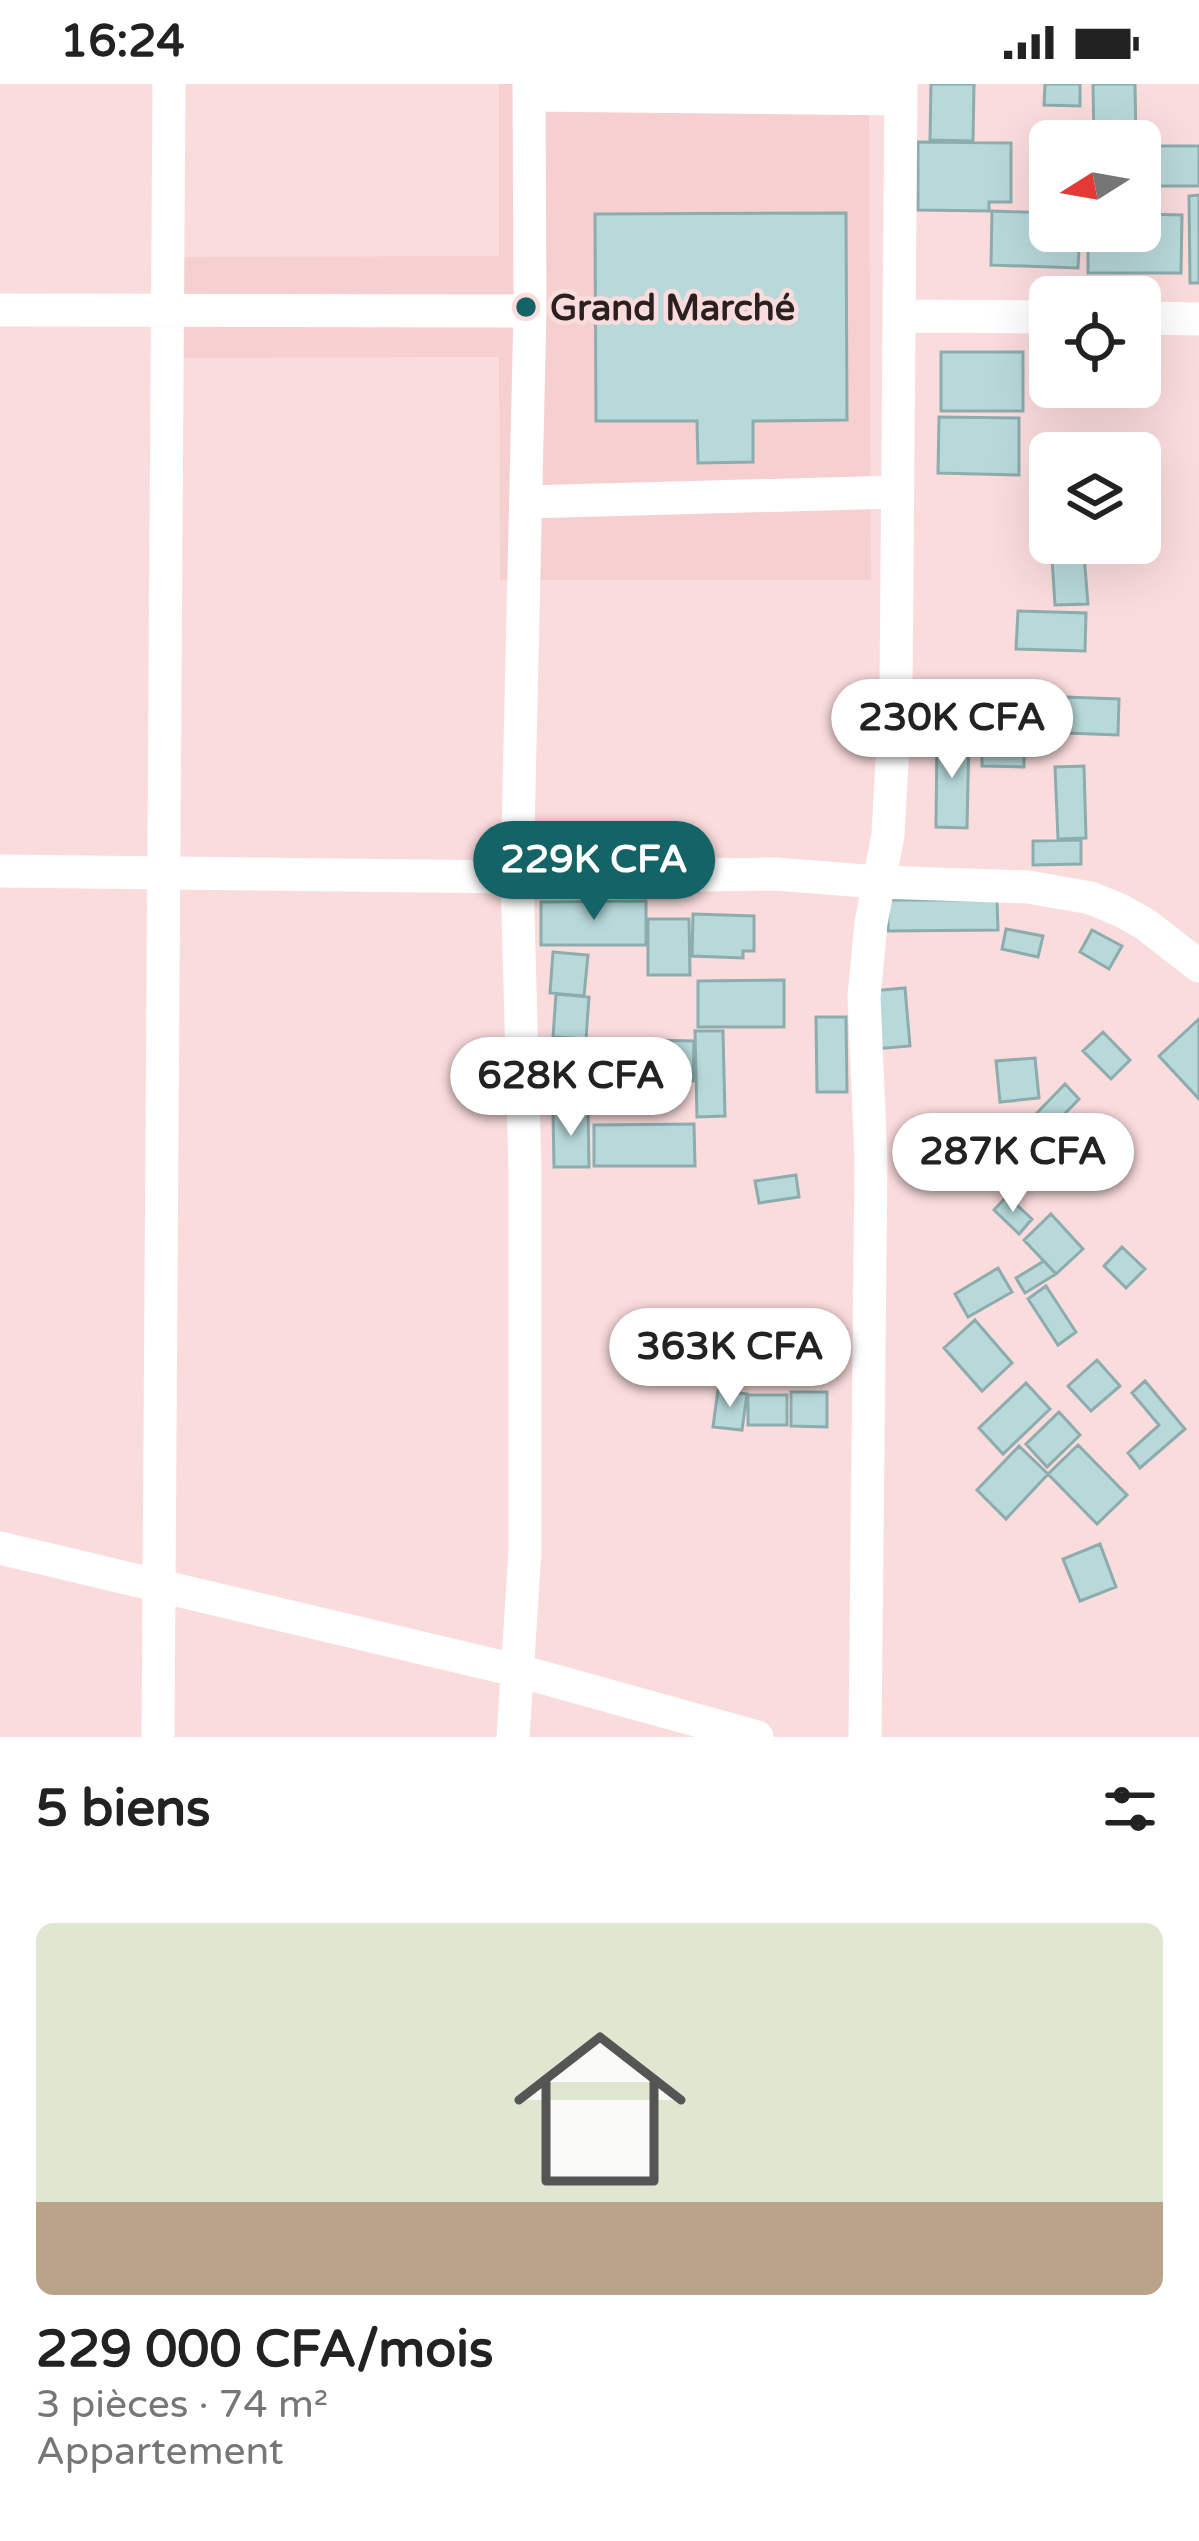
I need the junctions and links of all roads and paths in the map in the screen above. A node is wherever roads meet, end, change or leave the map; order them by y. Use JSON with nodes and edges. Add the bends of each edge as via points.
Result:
{"nodes":[{"id":1,"x":169,"y":84,"type":"edge"},
{"id":2,"x":529,"y":89,"type":"edge"},
{"id":3,"x":901,"y":92,"type":"edge"},
{"id":4,"x":0,"y":310,"type":"edge"},
{"id":5,"x":167,"y":311,"type":"junction"},
{"id":6,"x":530,"y":311,"type":"junction"},
{"id":7,"x":901,"y":316,"type":"junction"},
{"id":8,"x":1029,"y":317,"type":"edge"},
{"id":9,"x":1161,"y":318,"type":"edge"},
{"id":10,"x":1199,"y":319,"type":"edge"},
{"id":11,"x":897,"y":492,"type":"junction"},
{"id":12,"x":526,"y":502,"type":"junction"},
{"id":13,"x":0,"y":871,"type":"edge"},
{"id":14,"x":164,"y":871,"type":"junction"},
{"id":15,"x":518,"y":877,"type":"junction"},
{"id":16,"x":879,"y":882,"type":"junction"},
{"id":17,"x":1199,"y":965,"type":"edge"},
{"id":18,"x":0,"y":1549,"type":"edge"},
{"id":19,"x":159,"y":1585,"type":"junction"},
{"id":20,"x":519,"y":1671,"type":"junction"},
{"id":21,"x":158,"y":1737,"type":"edge"},
{"id":22,"x":514,"y":1737,"type":"edge"},
{"id":23,"x":757,"y":1737,"type":"edge"},
{"id":24,"x":866,"y":1737,"type":"edge"}],
"edges":[{"from":1,"to":5,"type":"street"},
{"from":2,"to":3,"type":"street"},
{"from":2,"to":6,"type":"street"},
{"from":3,"to":7,"type":"street"},
{"from":4,"to":5,"type":"street"},
{"from":5,"to":6,"type":"street"},
{"from":5,"to":14,"type":"street"},
{"from":6,"to":12,"type":"street"},
{"from":7,"to":8,"type":"street"},
{"from":7,"to":11,"type":"street"},
{"from":9,"to":10,"type":"street"},
{"from":11,"to":12,"type":"street"},
{"from":11,"to":16,"type":"street","via":[[896,689]]},
{"from":12,"to":15,"type":"street"},
{"from":13,"to":14,"type":"street"},
{"from":14,"to":15,"type":"street"},
{"from":14,"to":19,"type":"street"},
{"from":15,"to":16,"type":"street","via":[[775,874]]},
{"from":15,"to":20,"type":"street","via":[[525,1170]]},
{"from":16,"to":17,"type":"street","via":[[1077,895],[1145,924]]},
{"from":16,"to":24,"type":"street","via":[[864,997],[871,1159]]},
{"from":18,"to":19,"type":"street"},
{"from":19,"to":20,"type":"street"},
{"from":19,"to":21,"type":"street"},
{"from":20,"to":22,"type":"street"},
{"from":20,"to":23,"type":"street"}]}
